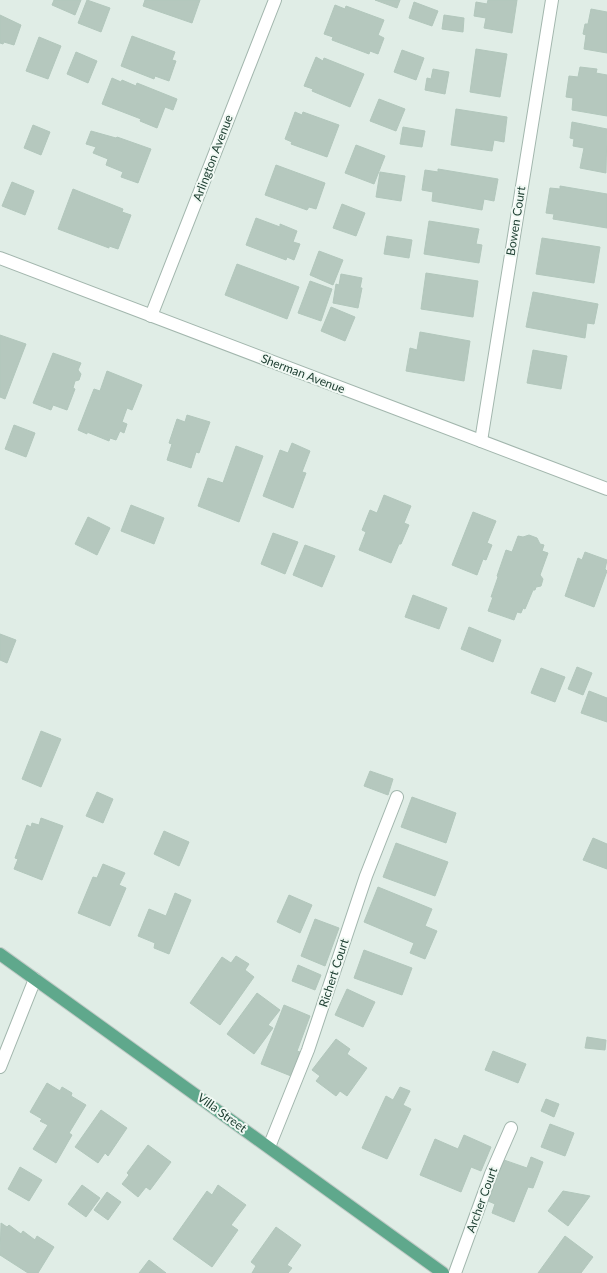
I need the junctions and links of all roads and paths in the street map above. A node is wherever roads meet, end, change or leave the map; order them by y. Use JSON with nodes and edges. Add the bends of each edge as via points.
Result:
{"nodes":[{"id":1,"x":275,"y":0,"type":"edge"},
{"id":2,"x":552,"y":0,"type":"edge"},
{"id":3,"x":0,"y":258,"type":"edge"},
{"id":4,"x":151,"y":316,"type":"junction"},
{"id":5,"x":481,"y":442,"type":"junction"},
{"id":6,"x":607,"y":489,"type":"edge"},
{"id":7,"x":397,"y":797,"type":"dead end"},
{"id":8,"x":0,"y":954,"type":"edge"},
{"id":9,"x":35,"y":979,"type":"junction"},
{"id":10,"x":0,"y":1067,"type":"edge"},
{"id":11,"x":510,"y":1128,"type":"dead end"},
{"id":12,"x":269,"y":1147,"type":"junction"},
{"id":13,"x":443,"y":1273,"type":"edge"},
{"id":14,"x":455,"y":1273,"type":"edge"}],
"edges":[{"from":1,"to":4,"type":"street","name":"Arlington Avenue"},
{"from":2,"to":5,"type":"street","name":"Bowen Court"},
{"from":3,"to":4,"type":"street","name":"Sherman Avenue"},
{"from":4,"to":5,"type":"street","name":"Sherman Avenue"},
{"from":5,"to":6,"type":"street","name":"Sherman Avenue"},
{"from":7,"to":12,"type":"street","name":"Richert Court","via":[[366,876],[308,1050]]},
{"from":8,"to":9,"type":"main road","name":"Villa Street"},
{"from":9,"to":10,"type":"street"},
{"from":9,"to":12,"type":"main road","name":"Villa Street"},
{"from":11,"to":14,"type":"street","name":"Archer Court"},
{"from":12,"to":13,"type":"main road","name":"Villa Street"}]}
